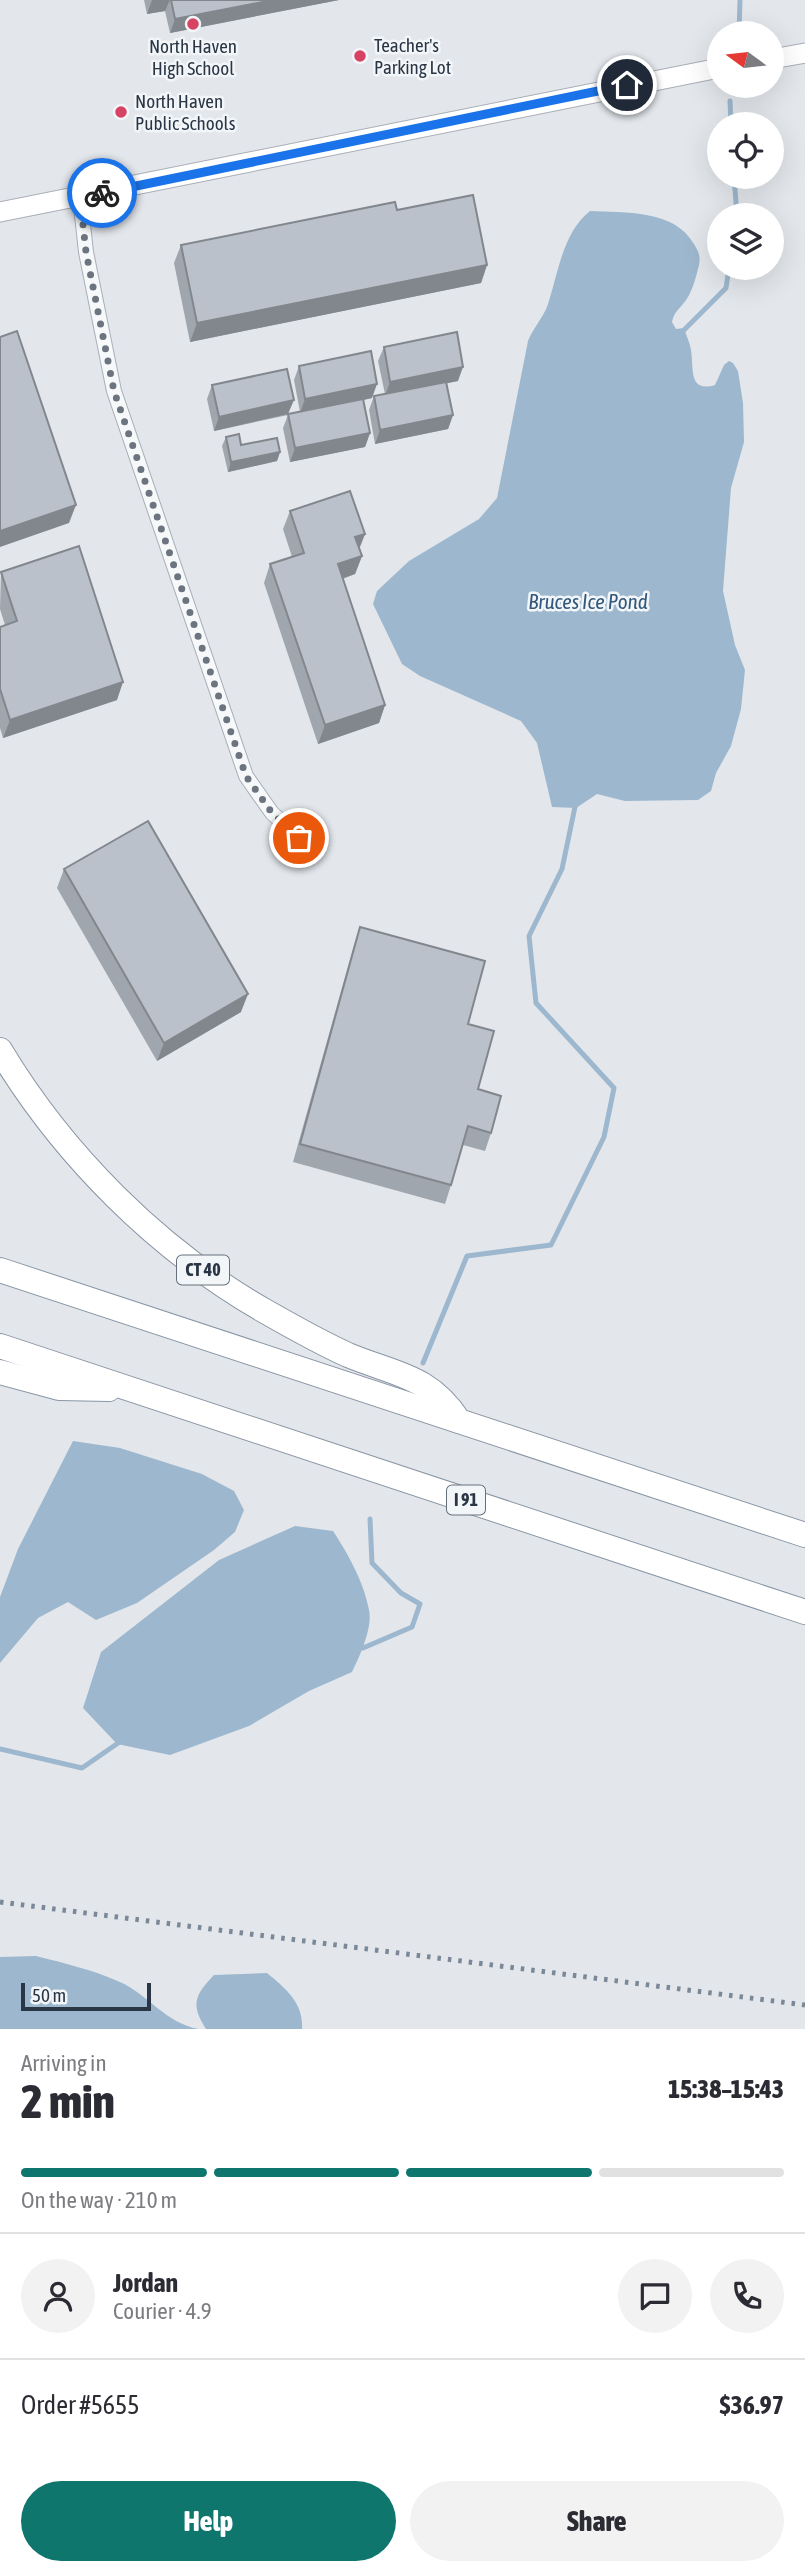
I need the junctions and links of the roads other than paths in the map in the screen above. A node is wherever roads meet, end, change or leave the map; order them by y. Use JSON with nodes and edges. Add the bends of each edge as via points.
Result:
{"nodes":[{"id":1,"x":805,"y":53,"type":"edge"},
{"id":2,"x":784,"y":57,"type":"edge"},
{"id":3,"x":707,"y":70,"type":"edge"},
{"id":4,"x":80,"y":197,"type":"junction"},
{"id":5,"x":0,"y":212,"type":"edge"},
{"id":6,"x":299,"y":838,"type":"dead end"},
{"id":7,"x":0,"y":1050,"type":"edge"},
{"id":8,"x":0,"y":1270,"type":"edge"},
{"id":9,"x":0,"y":1346,"type":"edge"},
{"id":10,"x":0,"y":1372,"type":"edge"},
{"id":11,"x":127,"y":1388,"type":"junction"},
{"id":12,"x":459,"y":1421,"type":"junction"},
{"id":13,"x":805,"y":1535,"type":"edge"},
{"id":14,"x":805,"y":1612,"type":"edge"}],
"edges":[{"from":1,"to":2,"type":"street"},
{"from":3,"to":4,"type":"street"},
{"from":4,"to":5,"type":"street"},
{"from":4,"to":6,"type":"street","via":[[86,252],[114,391],[246,776],[272,813]]},
{"from":7,"to":12,"type":"highway","number":"CT 40","via":[[73,1150],[127,1207],[180,1253],[240,1296],[307,1335],[426,1385]]},
{"from":8,"to":12,"type":"highway"},
{"from":9,"to":11,"type":"highway","number":"I 91"},
{"from":10,"to":11,"type":"highway","via":[[59,1388]]},
{"from":11,"to":14,"type":"highway","number":"I 91"},
{"from":12,"to":13,"type":"highway"}]}
